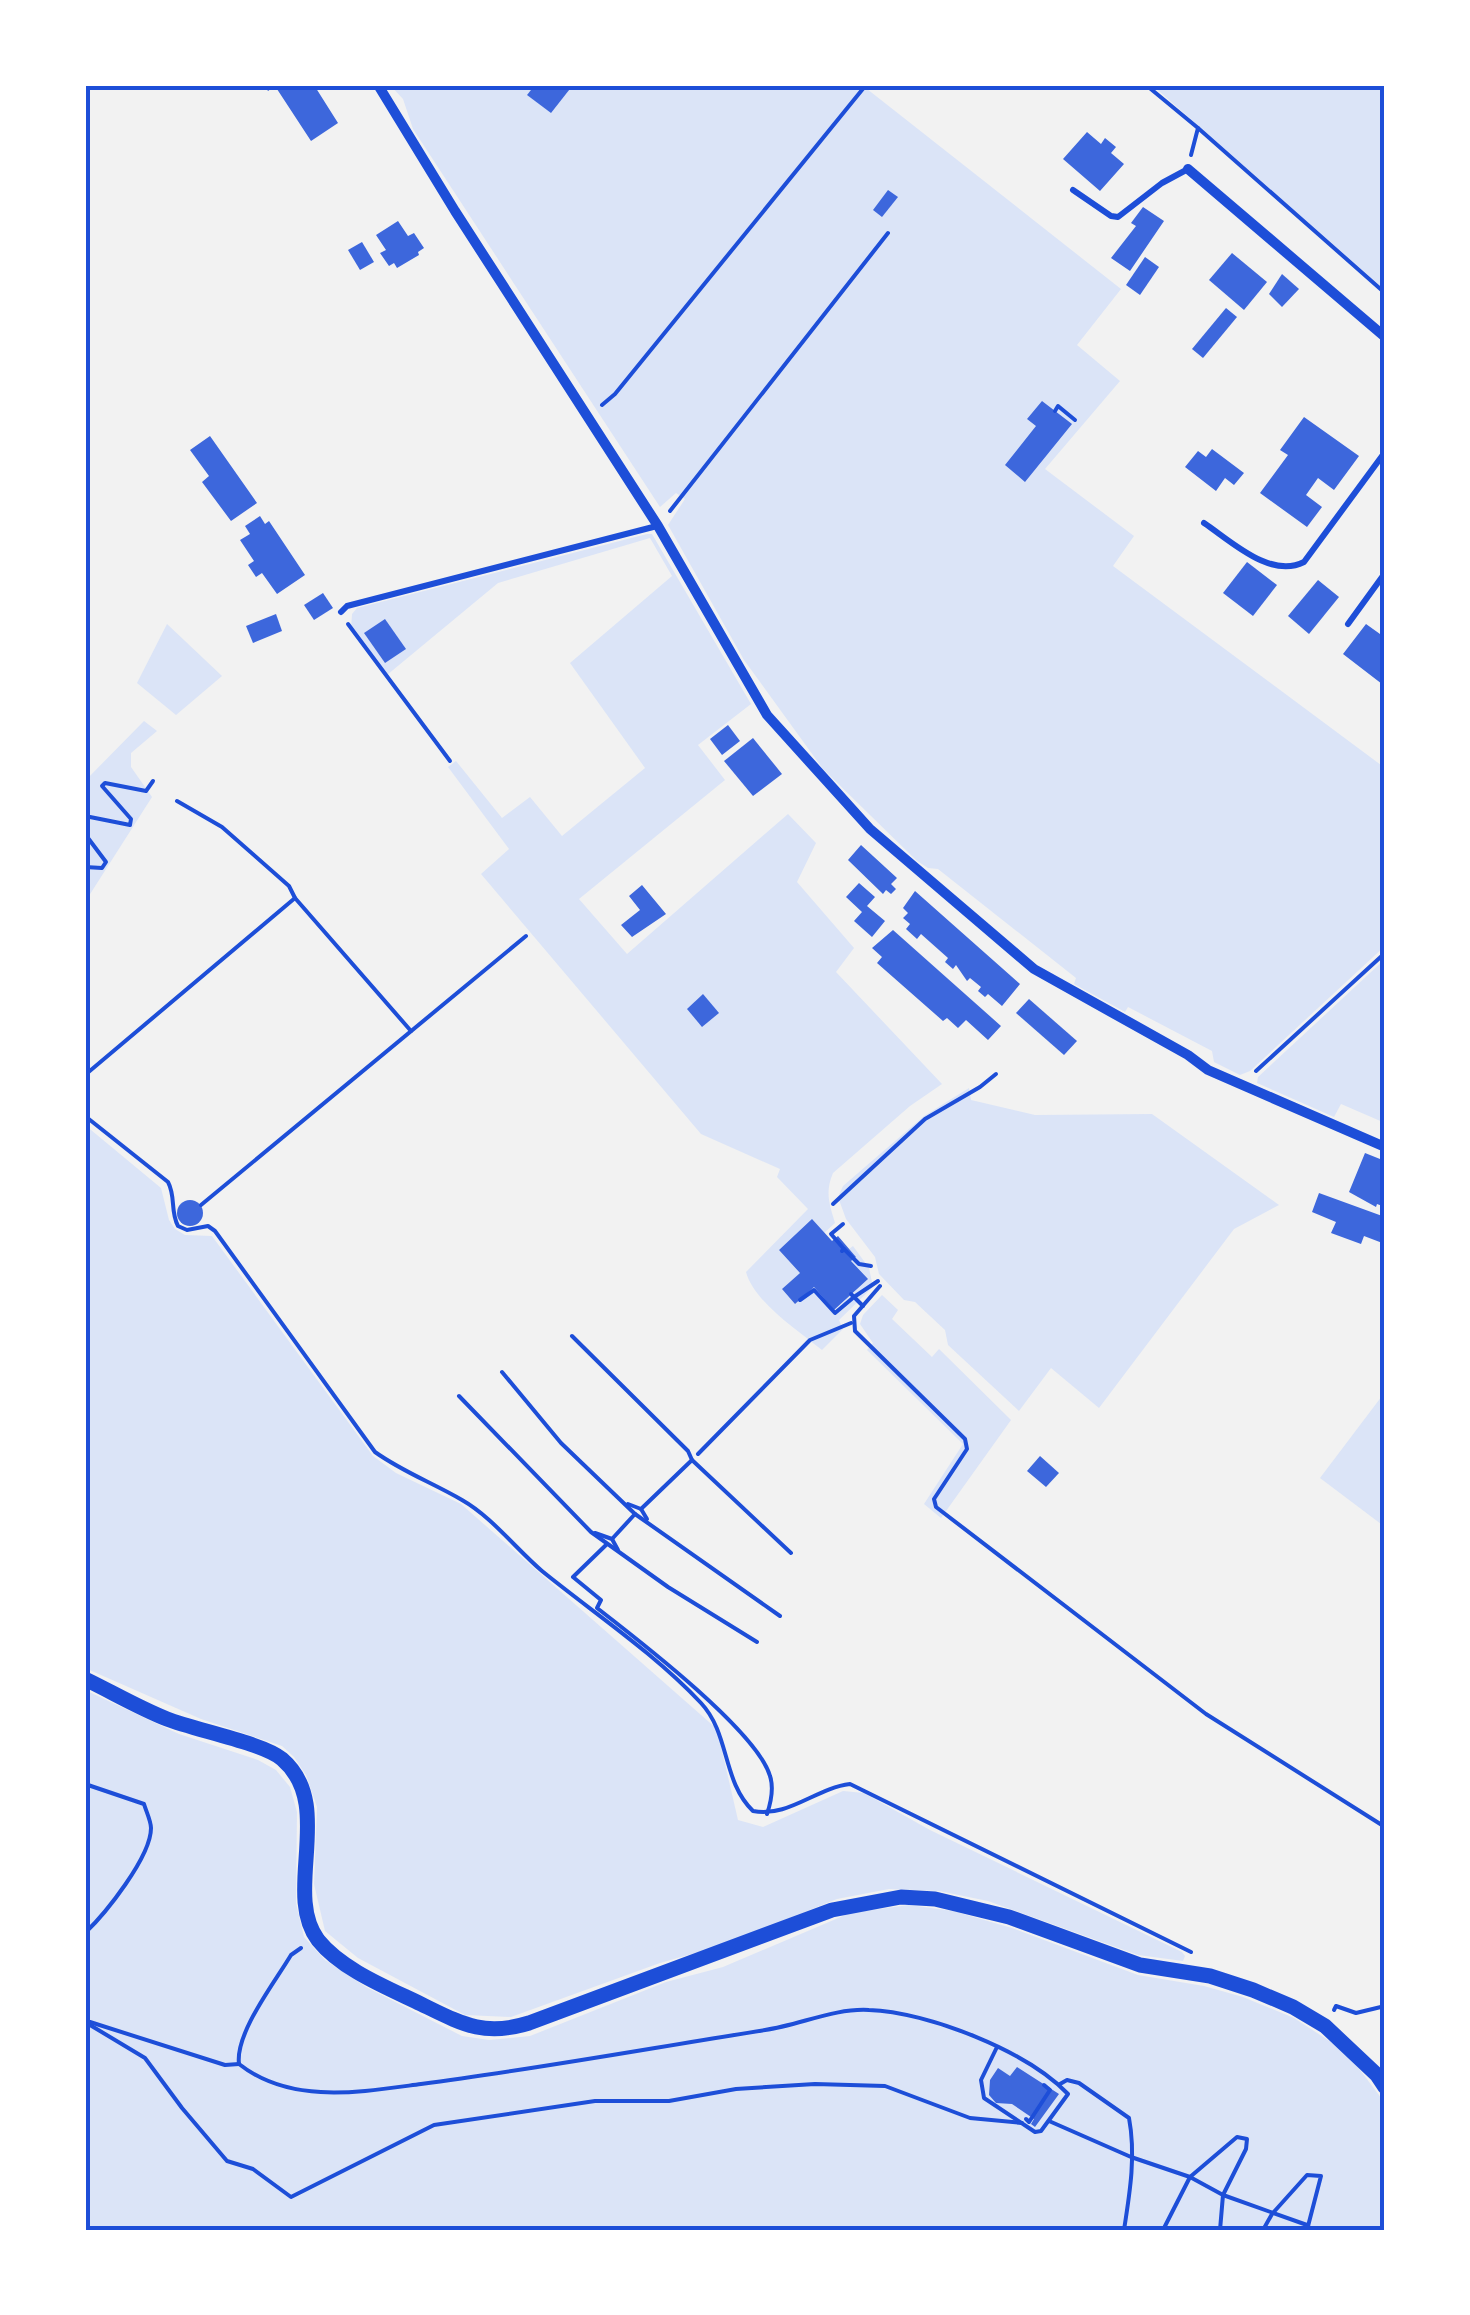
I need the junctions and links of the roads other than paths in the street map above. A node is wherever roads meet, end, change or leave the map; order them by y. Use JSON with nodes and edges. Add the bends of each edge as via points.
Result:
{"nodes":[{"id":1,"x":378,"y":85,"type":"edge"},
{"id":2,"x":1188,"y":169,"type":"joint"},
{"id":3,"x":1074,"y":190,"type":"dead end"},
{"id":4,"x":1385,"y":337,"type":"edge"},
{"id":5,"x":1385,"y":452,"type":"edge"},
{"id":6,"x":1204,"y":523,"type":"dead end"},
{"id":7,"x":658,"y":526,"type":"junction"},
{"id":8,"x":1385,"y":573,"type":"edge"},
{"id":9,"x":341,"y":612,"type":"road end"},
{"id":10,"x":1348,"y":624,"type":"dead end"},
{"id":11,"x":1385,"y":1146,"type":"edge"},
{"id":12,"x":85,"y":1679,"type":"edge"},
{"id":13,"x":1385,"y":2088,"type":"edge"}],
"edges":[{"from":1,"to":7,"type":"street"},
{"from":2,"to":3,"type":"lane","via":[[1118,217]]},
{"from":2,"to":4,"type":"street"},
{"from":5,"to":6,"type":"lane","via":[[1304,562],[1293,567],[1260,560]]},
{"from":7,"to":9,"type":"lane"},
{"from":7,"to":11,"type":"street","via":[[767,715],[870,829],[1034,969],[1208,1070]]},
{"from":8,"to":10,"type":"lane"},
{"from":12,"to":13,"type":"street","via":[[165,1718],[265,1748],[288,1766],[304,1795],[308,1911],[317,1938],[341,1960],[478,2030],[504,2030],[850,1906],[935,1899],[1140,1964],[1210,1976],[1293,2007],[1326,2026]]}]}
